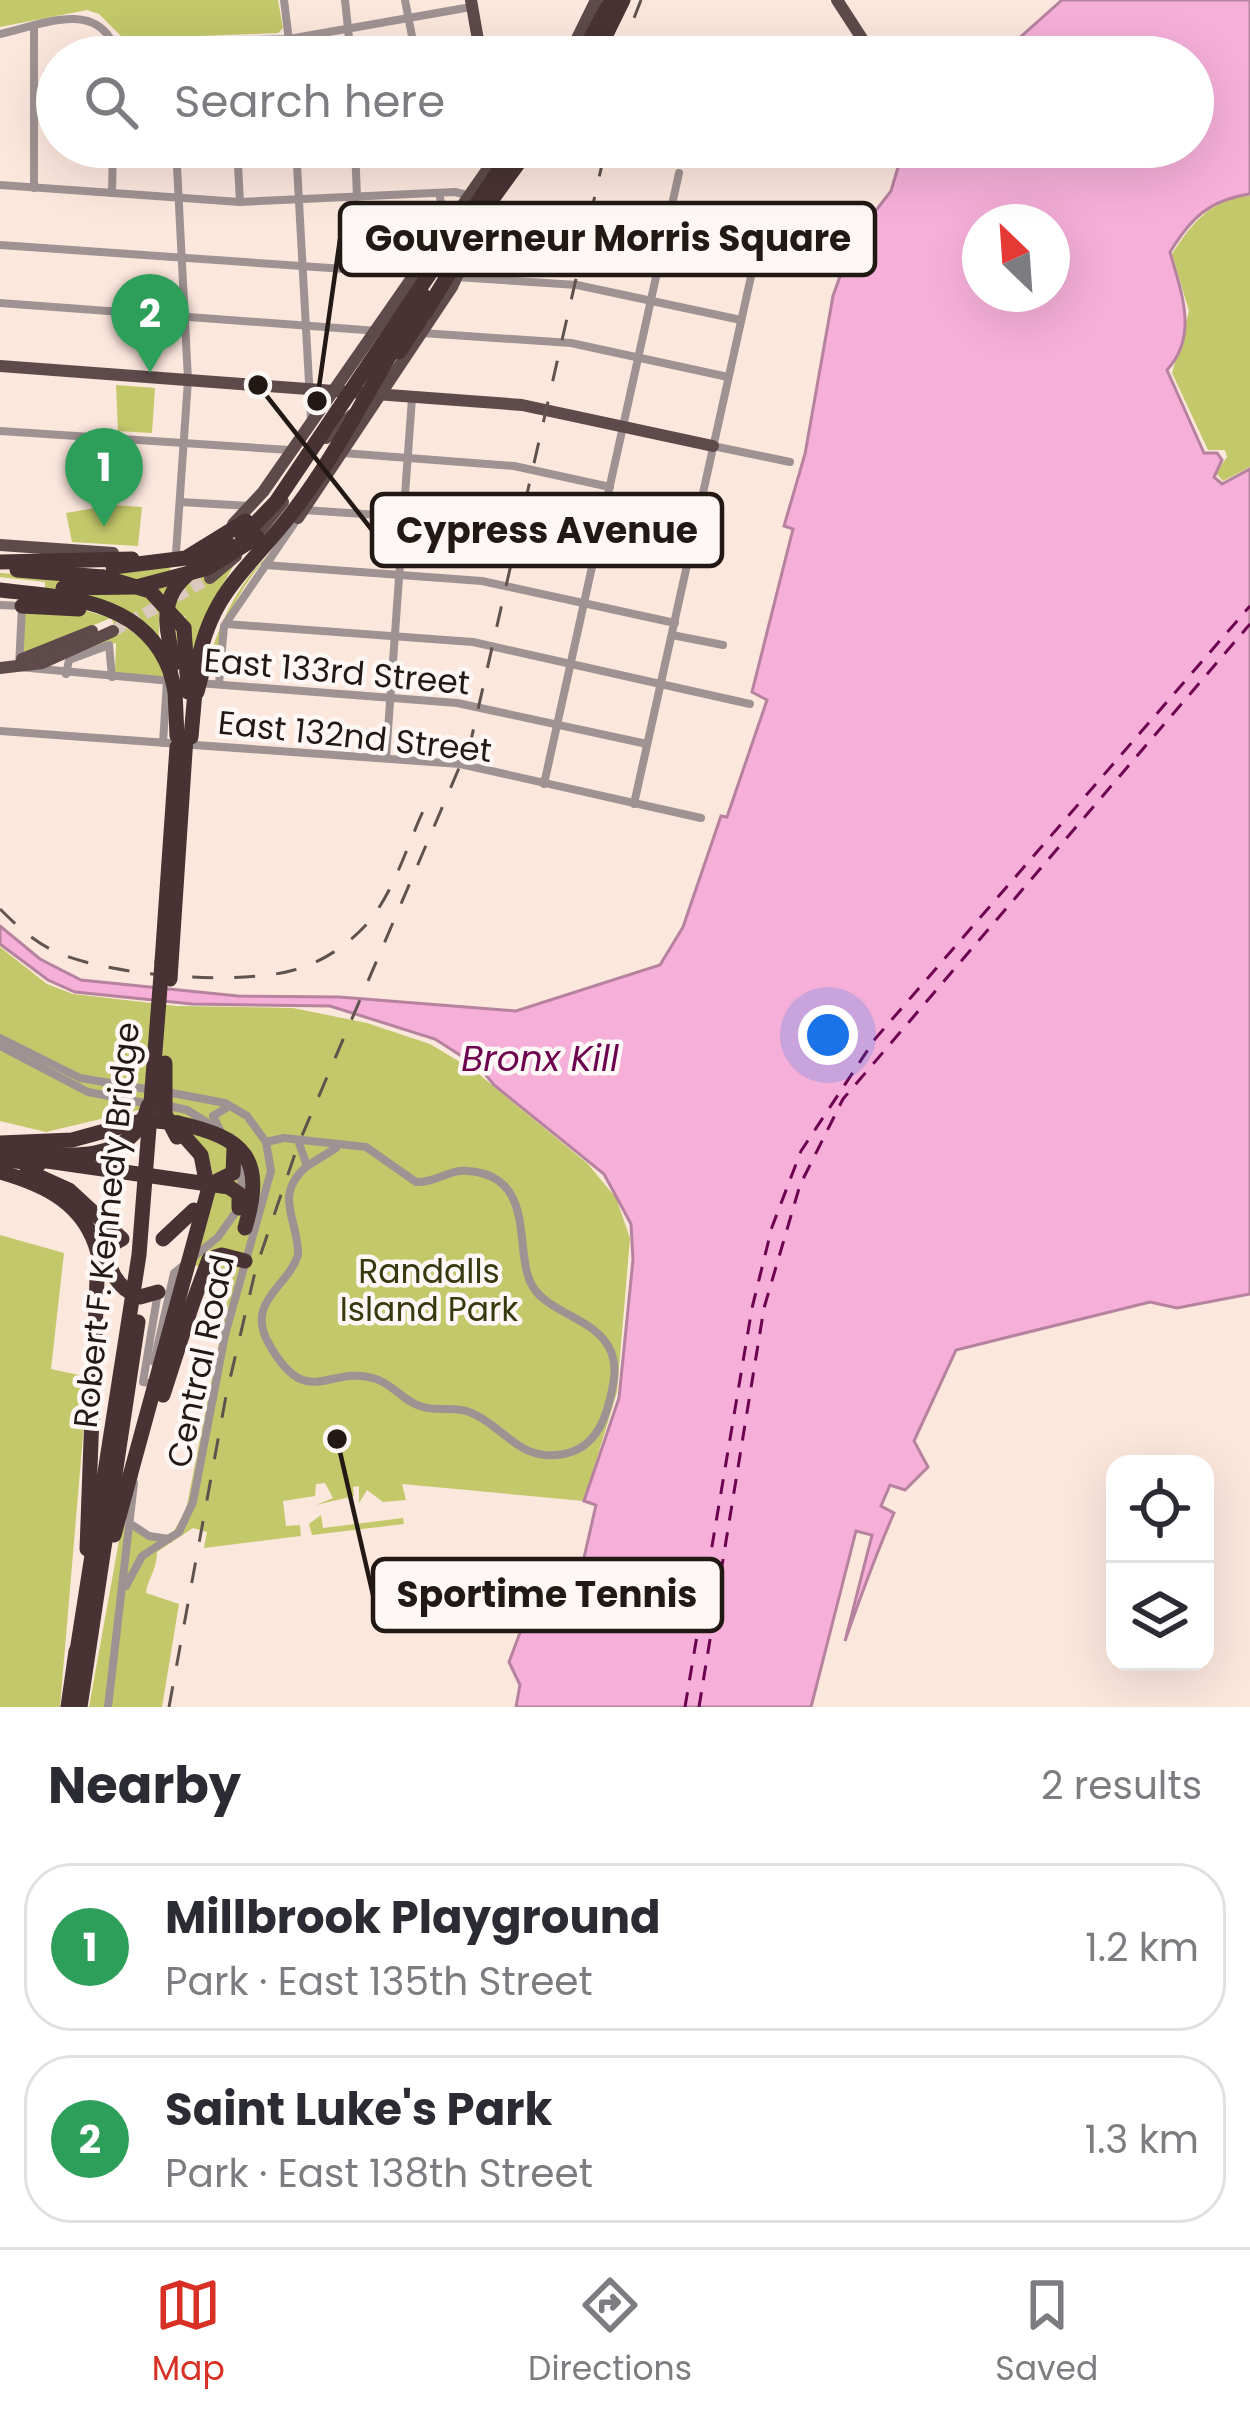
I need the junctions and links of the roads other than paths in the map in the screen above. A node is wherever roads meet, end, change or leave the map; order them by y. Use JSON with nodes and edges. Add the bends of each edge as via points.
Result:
{"nodes":[{"id":1,"x":284,"y":0,"type":"edge"},
{"id":2,"x":345,"y":0,"type":"edge"},
{"id":3,"x":405,"y":0,"type":"edge"},
{"id":4,"x":592,"y":0,"type":"edge"},
{"id":5,"x":615,"y":0,"type":"edge"},
{"id":6,"x":837,"y":0,"type":"edge"},
{"id":7,"x":472,"y":3,"type":"edge"},
{"id":8,"x":408,"y":18,"type":"junction"},
{"id":9,"x":34,"y":26,"type":"junction"},
{"id":10,"x":349,"y":29,"type":"junction"},
{"id":11,"x":0,"y":34,"type":"edge"},
{"id":12,"x":106,"y":36,"type":"edge"},
{"id":13,"x":290,"y":36,"type":"edge"},
{"id":14,"x":308,"y":36,"type":"edge"},
{"id":15,"x":350,"y":36,"type":"edge"},
{"id":16,"x":412,"y":36,"type":"edge"},
{"id":17,"x":478,"y":36,"type":"edge"},
{"id":18,"x":586,"y":36,"type":"edge"},
{"id":19,"x":594,"y":36,"type":"edge"},
{"id":20,"x":860,"y":36,"type":"edge"},
{"id":21,"x":113,"y":168,"type":"edge"},
{"id":22,"x":177,"y":168,"type":"edge"},
{"id":23,"x":238,"y":168,"type":"edge"},
{"id":24,"x":297,"y":168,"type":"edge"},
{"id":25,"x":356,"y":168,"type":"edge"},
{"id":26,"x":491,"y":168,"type":"edge"},
{"id":27,"x":507,"y":168,"type":"edge"},
{"id":28,"x":507,"y":168,"type":"edge"},
{"id":29,"x":680,"y":173,"type":"dead end"},
{"id":30,"x":0,"y":185,"type":"edge"},
{"id":31,"x":34,"y":188,"type":"junction"},
{"id":32,"x":112,"y":194,"type":"junction"},
{"id":33,"x":439,"y":194,"type":"junction"},
{"id":34,"x":357,"y":197,"type":"junction"},
{"id":35,"x":179,"y":198,"type":"junction"},
{"id":36,"x":299,"y":200,"type":"junction"},
{"id":37,"x":240,"y":202,"type":"junction"},
{"id":38,"x":480,"y":203,"type":"junction"},
{"id":39,"x":567,"y":222,"type":"tunnel mouth"},
{"id":40,"x":446,"y":225,"type":"junction"},
{"id":41,"x":594,"y":228,"type":"tunnel mouth"},
{"id":42,"x":664,"y":243,"type":"junction"},
{"id":43,"x":0,"y":245,"type":"edge"},
{"id":44,"x":182,"y":257,"type":"junction"},
{"id":45,"x":302,"y":264,"type":"junction"},
{"id":46,"x":413,"y":274,"type":"junction"},
{"id":47,"x":457,"y":277,"type":"junction"},
{"id":48,"x":431,"y":283,"type":"junction"},
{"id":49,"x":651,"y":301,"type":"junction"},
{"id":50,"x":0,"y":303,"type":"edge"},
{"id":51,"x":186,"y":316,"type":"junction"},
{"id":52,"x":741,"y":320,"type":"junction"},
{"id":53,"x":306,"y":324,"type":"junction"},
{"id":54,"x":421,"y":326,"type":"junction"},
{"id":55,"x":379,"y":333,"type":"junction"},
{"id":56,"x":638,"y":358,"type":"junction"},
{"id":57,"x":0,"y":366,"type":"edge"},
{"id":58,"x":728,"y":377,"type":"junction"},
{"id":59,"x":188,"y":380,"type":"junction"},
{"id":60,"x":309,"y":388,"type":"junction"},
{"id":61,"x":344,"y":390,"type":"junction"},
{"id":62,"x":377,"y":394,"type":"junction"},
{"id":63,"x":412,"y":397,"type":"junction"},
{"id":64,"x":311,"y":420,"type":"junction"},
{"id":65,"x":623,"y":426,"type":"junction"},
{"id":66,"x":0,"y":431,"type":"edge"},
{"id":67,"x":326,"y":438,"type":"junction"},
{"id":68,"x":184,"y":444,"type":"junction"},
{"id":69,"x":713,"y":446,"type":"junction"},
{"id":70,"x":311,"y":449,"type":"junction"},
{"id":71,"x":290,"y":450,"type":"junction"},
{"id":72,"x":343,"y":453,"type":"junction"},
{"id":73,"x":407,"y":458,"type":"junction"},
{"id":74,"x":790,"y":462,"type":"dead end"},
{"id":75,"x":610,"y":487,"type":"junction"},
{"id":76,"x":180,"y":502,"type":"junction"},
{"id":77,"x":251,"y":506,"type":"junction"},
{"id":78,"x":302,"y":514,"type":"junction"},
{"id":79,"x":403,"y":517,"type":"junction"},
{"id":80,"x":0,"y":545,"type":"edge"},
{"id":81,"x":597,"y":545,"type":"junction"},
{"id":82,"x":176,"y":553,"type":"junction"},
{"id":83,"x":147,"y":556,"type":"junction"},
{"id":84,"x":687,"y":565,"type":"junction"},
{"id":85,"x":0,"y":566,"type":"edge"},
{"id":86,"x":265,"y":566,"type":"junction"},
{"id":87,"x":104,"y":572,"type":"junction"},
{"id":88,"x":202,"y":574,"type":"junction"},
{"id":89,"x":399,"y":575,"type":"junction"},
{"id":90,"x":0,"y":586,"type":"edge"},
{"id":91,"x":584,"y":603,"type":"junction"},
{"id":92,"x":0,"y":605,"type":"edge"},
{"id":93,"x":22,"y":606,"type":"junction"},
{"id":94,"x":226,"y":623,"type":"junction"},
{"id":95,"x":674,"y":623,"type":"junction"},
{"id":96,"x":111,"y":627,"type":"tunnel mouth"},
{"id":97,"x":143,"y":629,"type":"junction"},
{"id":98,"x":672,"y":634,"type":"junction"},
{"id":99,"x":394,"y":636,"type":"junction"},
{"id":100,"x":723,"y":645,"type":"dead end"},
{"id":101,"x":19,"y":663,"type":"junction"},
{"id":102,"x":571,"y":664,"type":"junction"},
{"id":103,"x":0,"y":665,"type":"edge"},
{"id":104,"x":65,"y":674,"type":"junction"},
{"id":105,"x":112,"y":677,"type":"junction"},
{"id":106,"x":186,"y":682,"type":"junction"},
{"id":107,"x":219,"y":684,"type":"junction"},
{"id":108,"x":661,"y":684,"type":"junction"},
{"id":109,"x":390,"y":698,"type":"junction"},
{"id":110,"x":749,"y":704,"type":"dead end"},
{"id":111,"x":557,"y":724,"type":"junction"},
{"id":112,"x":0,"y":731,"type":"edge"},
{"id":113,"x":181,"y":740,"type":"junction"},
{"id":114,"x":647,"y":744,"type":"junction"},
{"id":115,"x":386,"y":758,"type":"junction"},
{"id":116,"x":544,"y":784,"type":"junction"},
{"id":117,"x":634,"y":804,"type":"junction"},
{"id":118,"x":701,"y":818,"type":"dead end"},
{"id":119,"x":162,"y":962,"type":"junction"},
{"id":120,"x":1,"y":1042,"type":"edge"},
{"id":121,"x":165,"y":1057,"type":"junction"},
{"id":122,"x":96,"y":1089,"type":"junction"},
{"id":123,"x":177,"y":1125,"type":"junction"},
{"id":124,"x":254,"y":1126,"type":"junction"},
{"id":125,"x":221,"y":1133,"type":"junction"},
{"id":126,"x":298,"y":1139,"type":"junction"},
{"id":127,"x":266,"y":1142,"type":"junction"},
{"id":128,"x":338,"y":1147,"type":"junction"},
{"id":129,"x":234,"y":1149,"type":"junction"},
{"id":130,"x":0,"y":1157,"type":"edge"},
{"id":131,"x":307,"y":1166,"type":"junction"},
{"id":132,"x":0,"y":1181,"type":"edge"},
{"id":133,"x":202,"y":1183,"type":"junction"},
{"id":134,"x":56,"y":1194,"type":"junction"},
{"id":135,"x":239,"y":1208,"type":"junction"},
{"id":136,"x":223,"y":1232,"type":"junction"},
{"id":137,"x":163,"y":1240,"type":"dead end"},
{"id":138,"x":246,"y":1258,"type":"junction"},
{"id":139,"x":198,"y":1263,"type":"junction"},
{"id":140,"x":174,"y":1273,"type":"junction"},
{"id":141,"x":158,"y":1292,"type":"junction"},
{"id":142,"x":147,"y":1382,"type":"junction"},
{"id":143,"x":130,"y":1476,"type":"junction"},
{"id":144,"x":133,"y":1524,"type":"junction"},
{"id":145,"x":170,"y":1539,"type":"junction"},
{"id":146,"x":126,"y":1586,"type":"junction"},
{"id":147,"x":82,"y":1660,"type":"junction"},
{"id":148,"x":68,"y":1707,"type":"edge"},
{"id":149,"x":80,"y":1707,"type":"edge"},
{"id":150,"x":108,"y":1707,"type":"edge"}],
"edges":[{"from":1,"to":13,"type":"street"},
{"from":2,"to":10,"type":"street"},
{"from":3,"to":8,"type":"street"},
{"from":4,"to":18,"type":"main road"},
{"from":5,"to":19,"type":"highway","bridge":true},
{"from":6,"to":20,"type":"main road"},
{"from":7,"to":8,"type":"street"},
{"from":7,"to":17,"type":"main road"},
{"from":8,"to":10,"type":"street"},
{"from":8,"to":16,"type":"street"},
{"from":9,"to":11,"type":"street"},
{"from":9,"to":12,"type":"street","via":[[90,18]]},
{"from":9,"to":31,"type":"street"},
{"from":10,"to":14,"type":"street"},
{"from":10,"to":15,"type":"street"},
{"from":21,"to":32,"type":"street"},
{"from":22,"to":35,"type":"street"},
{"from":23,"to":37,"type":"street"},
{"from":24,"to":36,"type":"street"},
{"from":25,"to":34,"type":"street"},
{"from":26,"to":38,"type":"main road"},
{"from":27,"to":38,"type":"highway","bridge":true},
{"from":28,"to":55,"type":"highway","bridge":true},
{"from":29,"to":42,"type":"street"},
{"from":30,"to":31,"type":"street"},
{"from":31,"to":32,"type":"street"},
{"from":32,"to":35,"type":"street"},
{"from":33,"to":34,"type":"street"},
{"from":33,"to":38,"type":"street"},
{"from":33,"to":40,"type":"street"},
{"from":34,"to":36,"type":"street"},
{"from":35,"to":37,"type":"street"},
{"from":35,"to":44,"type":"street"},
{"from":36,"to":37,"type":"street"},
{"from":36,"to":45,"type":"street"},
{"from":38,"to":39,"type":"street"},
{"from":38,"to":40,"type":"main road"},
{"from":38,"to":47,"type":"main road"},
{"from":38,"to":48,"type":"highway","bridge":true},
{"from":38,"to":54,"type":"highway","bridge":true},
{"from":40,"to":46,"type":"main road"},
{"from":41,"to":42,"type":"street"},
{"from":42,"to":49,"type":"street"},
{"from":42,"to":52,"type":"street","via":[[754,263]]},
{"from":43,"to":44,"type":"street"},
{"from":44,"to":45,"type":"street"},
{"from":44,"to":51,"type":"street"},
{"from":45,"to":46,"type":"street"},
{"from":45,"to":53,"type":"street"},
{"from":46,"to":48,"type":"street"},
{"from":46,"to":55,"type":"main road"},
{"from":47,"to":48,"type":"street"},
{"from":47,"to":49,"type":"street","via":[[570,284]]},
{"from":47,"to":54,"type":"main road"},
{"from":48,"to":61,"type":"main road"},
{"from":48,"to":90,"type":"highway","bridge":true,"via":[[279,513],[246,546],[153,584]]},
{"from":48,"to":106,"type":"highway","bridge":true,"via":[[343,436],[220,598]]},
{"from":49,"to":52,"type":"street"},
{"from":49,"to":56,"type":"street"},
{"from":50,"to":51,"type":"street"},
{"from":51,"to":53,"type":"street"},
{"from":51,"to":59,"type":"street"},
{"from":52,"to":58,"type":"street"},
{"from":53,"to":55,"type":"street"},
{"from":53,"to":60,"type":"street"},
{"from":54,"to":56,"type":"street"},
{"from":54,"to":62,"type":"highway"},
{"from":55,"to":61,"type":"main road"},
{"from":55,"to":70,"type":"highway","bridge":true},
{"from":55,"to":87,"type":"highway","bridge":true,"via":[[267,499],[238,529],[178,560]]},
{"from":56,"to":58,"type":"street"},
{"from":56,"to":65,"type":"street"},
{"from":57,"to":59,"type":"main road"},
{"from":58,"to":69,"type":"street"},
{"from":59,"to":60,"type":"main road"},
{"from":59,"to":68,"type":"street"},
{"from":60,"to":61,"type":"main road"},
{"from":60,"to":64,"type":"street"},
{"from":61,"to":62,"type":"main road"},
{"from":61,"to":64,"type":"main road"},
{"from":61,"to":67,"type":"main road"},
{"from":61,"to":70,"type":"main road"},
{"from":62,"to":63,"type":"main road"},
{"from":62,"to":67,"type":"main road"},
{"from":62,"to":72,"type":"main road"},
{"from":63,"to":65,"type":"main road","via":[[528,405]]},
{"from":63,"to":73,"type":"street"},
{"from":64,"to":71,"type":"main road"},
{"from":65,"to":69,"type":"main road"},
{"from":65,"to":75,"type":"street"},
{"from":66,"to":68,"type":"street"},
{"from":67,"to":88,"type":"main road","via":[[269,522]]},
{"from":68,"to":71,"type":"street"},
{"from":68,"to":76,"type":"street"},
{"from":69,"to":74,"type":"street"},
{"from":69,"to":84,"type":"street"},
{"from":70,"to":88,"type":"highway","bridge":true,"via":[[260,521]]},
{"from":71,"to":77,"type":"main road"},
{"from":72,"to":73,"type":"street"},
{"from":72,"to":78,"type":"main road"},
{"from":73,"to":75,"type":"street","via":[[514,466]]},
{"from":73,"to":79,"type":"street"},
{"from":75,"to":81,"type":"street"},
{"from":76,"to":77,"type":"street"},
{"from":76,"to":82,"type":"street"},
{"from":77,"to":82,"type":"main road","via":[[213,538]]},
{"from":78,"to":79,"type":"street"},
{"from":78,"to":86,"type":"street"},
{"from":78,"to":106,"type":"highway","via":[[231,597]]},
{"from":79,"to":81,"type":"street","via":[[498,523]]},
{"from":79,"to":89,"type":"street"},
{"from":80,"to":83,"type":"main road"},
{"from":81,"to":84,"type":"street"},
{"from":81,"to":91,"type":"street"},
{"from":82,"to":83,"type":"main road"},
{"from":83,"to":85,"type":"highway"},
{"from":84,"to":95,"type":"street"},
{"from":85,"to":87,"type":"highway"},
{"from":86,"to":89,"type":"street"},
{"from":86,"to":94,"type":"street"},
{"from":87,"to":106,"type":"highway","bridge":true,"via":[[151,591],[184,628]]},
{"from":88,"to":106,"type":"highway","via":[[173,590],[164,613]]},
{"from":89,"to":91,"type":"street","via":[[490,582]]},
{"from":89,"to":99,"type":"street"},
{"from":90,"to":97,"type":"highway","via":[[92,602]]},
{"from":91,"to":95,"type":"street"},
{"from":91,"to":102,"type":"street"},
{"from":92,"to":93,"type":"street"},
{"from":93,"to":97,"type":"highway","via":[[99,612]]},
{"from":93,"to":101,"type":"street"},
{"from":94,"to":99,"type":"street"},
{"from":94,"to":107,"type":"street"},
{"from":95,"to":98,"type":"street"},
{"from":96,"to":101,"type":"main road"},
{"from":97,"to":106,"type":"highway"},
{"from":98,"to":100,"type":"street"},
{"from":98,"to":108,"type":"street"},
{"from":99,"to":102,"type":"street","via":[[473,642]]},
{"from":99,"to":109,"type":"street"},
{"from":101,"to":103,"type":"main road"},
{"from":101,"to":104,"type":"street","name":"East 133rd Street"},
{"from":102,"to":108,"type":"street"},
{"from":102,"to":111,"type":"street"},
{"from":104,"to":105,"type":"street","name":"East 133rd Street"},
{"from":104,"to":105,"type":"street","via":[[69,660],[111,645]]},
{"from":105,"to":106,"type":"street","name":"East 133rd Street"},
{"from":106,"to":107,"type":"street","name":"East 133rd Street"},
{"from":106,"to":113,"type":"highway"},
{"from":106,"to":113,"type":"street"},
{"from":106,"to":113,"type":"highway","via":[[193,711]]},
{"from":107,"to":109,"type":"street","name":"East 133rd Street"},
{"from":108,"to":110,"type":"street"},
{"from":108,"to":114,"type":"street"},
{"from":109,"to":111,"type":"street","name":"East 133rd Street"},
{"from":109,"to":115,"type":"street"},
{"from":111,"to":114,"type":"street","name":"East 133rd Street"},
{"from":111,"to":116,"type":"street"},
{"from":112,"to":113,"type":"street","name":"East 132nd Street"},
{"from":113,"to":115,"type":"street","name":"East 132nd Street"},
{"from":113,"to":119,"type":"highway","name":"Robert F. Kennedy Bridge","bridge":true},
{"from":113,"to":121,"type":"highway","name":"Robert F. Kennedy Bridge","bridge":true,"via":[[186,767]]},
{"from":114,"to":117,"type":"street"},
{"from":115,"to":116,"type":"street","name":"East 132nd Street","via":[[460,764]]},
{"from":116,"to":117,"type":"street","name":"East 132nd Street"},
{"from":117,"to":118,"type":"street","name":"East 132nd Street"},
{"from":119,"to":130,"type":"highway","bridge":true,"via":[[148,1109],[135,1133],[85,1155]]},
{"from":119,"to":147,"type":"highway","name":"Robert F. Kennedy Bridge","bridge":true,"via":[[137,1272]]},
{"from":120,"to":122,"type":"street"},
{"from":121,"to":137,"type":"highway","bridge":true,"via":[[166,1118],[194,1160],[200,1187],[189,1219]]},
{"from":121,"to":147,"type":"highway","name":"Robert F. Kennedy Bridge","bridge":true,"via":[[145,1268]]},
{"from":122,"to":124,"type":"street","via":[[218,1101]]},
{"from":122,"to":125,"type":"street","via":[[179,1107]]},
{"from":123,"to":130,"type":"highway","via":[[134,1123]]},
{"from":123,"to":138,"type":"highway","bridge":true,"via":[[227,1138],[248,1158],[256,1189]]},
{"from":123,"to":143,"type":"highway","bridge":true,"via":[[203,1160],[207,1198]]},
{"from":124,"to":125,"type":"street","via":[[220,1108],[213,1118]]},
{"from":124,"to":127,"type":"street"},
{"from":125,"to":129,"type":"street"},
{"from":126,"to":127,"type":"street"},
{"from":126,"to":128,"type":"street"},
{"from":126,"to":131,"type":"street"},
{"from":127,"to":138,"type":"street","name":"Central Road","via":[[271,1176]]},
{"from":128,"to":131,"type":"street"},
{"from":128,"to":131,"type":"street","via":[[375,1151],[416,1182],[468,1171],[502,1186],[522,1218],[534,1289],[588,1323],[611,1358],[613,1387],[589,1443],[566,1454],[532,1453],[470,1412],[417,1405],[376,1378],[316,1384],[290,1372],[266,1340],[262,1316],[267,1296],[297,1260],[287,1205],[292,1182]]},
{"from":129,"to":133,"type":"highway","via":[[230,1177]]},
{"from":129,"to":135,"type":"street","via":[[243,1183]]},
{"from":130,"to":133,"type":"highway","bridge":true},
{"from":130,"to":134,"type":"highway"},
{"from":130,"to":141,"type":"highway","via":[[58,1183],[116,1243],[111,1270],[120,1285],[137,1296]]},
{"from":132,"to":134,"type":"highway"},
{"from":133,"to":135,"type":"highway","via":[[234,1189]]},
{"from":134,"to":147,"type":"highway","bridge":true,"via":[[88,1226],[100,1268]]},
{"from":135,"to":136,"type":"street","name":"Central Road"},
{"from":136,"to":138,"type":"street","via":[[226,1249]]},
{"from":136,"to":139,"type":"street","name":"Central Road"},
{"from":138,"to":139,"type":"highway"},
{"from":138,"to":145,"type":"street","name":"Central Road","via":[[193,1502]]},
{"from":139,"to":140,"type":"street","name":"Central Road"},
{"from":139,"to":143,"type":"highway","bridge":true,"via":[[192,1305]]},
{"from":140,"to":141,"type":"street","name":"Central Road"},
{"from":140,"to":142,"type":"street","name":"Central Road"},
{"from":141,"to":142,"type":"street","name":"Central Road"},
{"from":142,"to":144,"type":"street","name":"Central Road"},
{"from":143,"to":147,"type":"highway"},
{"from":144,"to":145,"type":"street"},
{"from":144,"to":146,"type":"street","name":"Central Road"},
{"from":145,"to":146,"type":"street","name":"Central Road","via":[[138,1560]]},
{"from":146,"to":150,"type":"street","name":"Central Road"},
{"from":147,"to":148,"type":"highway","name":"Robert F. Kennedy Bridge"},
{"from":147,"to":149,"type":"highway","name":"Robert F. Kennedy Bridge"}]}
